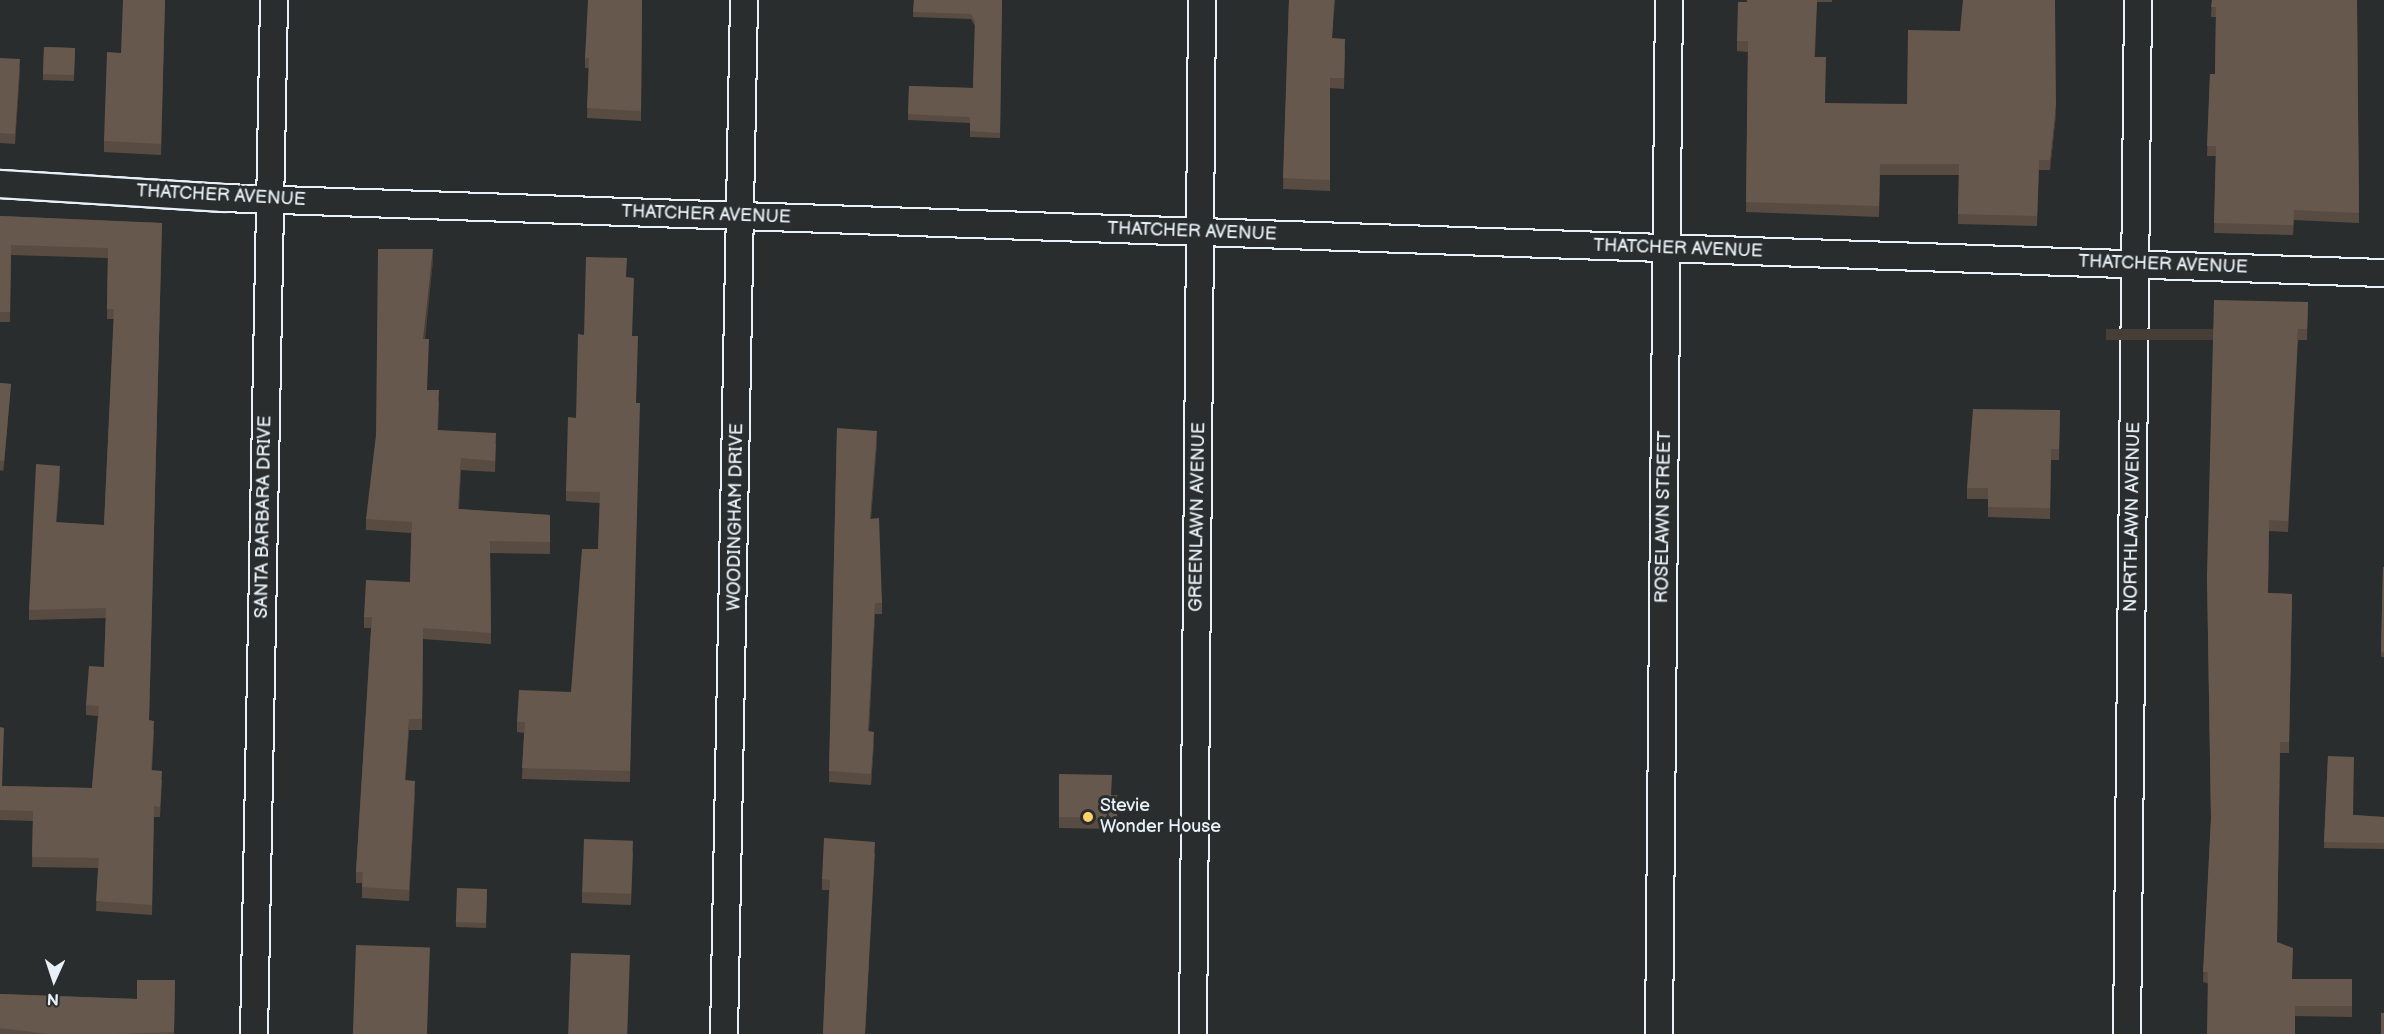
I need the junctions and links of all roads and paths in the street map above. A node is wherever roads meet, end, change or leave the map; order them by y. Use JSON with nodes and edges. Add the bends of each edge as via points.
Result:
{"nodes":[{"id":1,"x":274,"y":0,"type":"edge"},
{"id":2,"x":744,"y":0,"type":"edge"},
{"id":3,"x":1202,"y":0,"type":"edge"},
{"id":4,"x":1669,"y":0,"type":"edge"},
{"id":5,"x":2138,"y":0,"type":"edge"},
{"id":6,"x":0,"y":184,"type":"edge"},
{"id":7,"x":271,"y":199,"type":"junction"},
{"id":8,"x":741,"y":217,"type":"junction"},
{"id":9,"x":1201,"y":232,"type":"junction"},
{"id":10,"x":1667,"y":249,"type":"junction"},
{"id":11,"x":2136,"y":264,"type":"junction"},
{"id":12,"x":2384,"y":273,"type":"edge"},
{"id":13,"x":254,"y":1034,"type":"edge"},
{"id":14,"x":724,"y":1034,"type":"edge"},
{"id":15,"x":1193,"y":1034,"type":"edge"},
{"id":16,"x":1659,"y":1034,"type":"edge"},
{"id":17,"x":2127,"y":1034,"type":"edge"}],
"edges":[{"from":1,"to":7,"type":"street","name":"SANTA BARBARA DRIVE"},
{"from":2,"to":8,"type":"street","name":"WOODINGHAM DRIVE"},
{"from":3,"to":9,"type":"street","name":"GREENLAWN AVENUE"},
{"from":4,"to":10,"type":"street","name":"ROSELAWN STREET"},
{"from":5,"to":11,"type":"street","name":"NORTHLAWN AVENUE"},
{"from":6,"to":7,"type":"street","name":"THATCHER AVENUE"},
{"from":7,"to":8,"type":"street","name":"THATCHER AVENUE"},
{"from":7,"to":13,"type":"street","name":"SANTA BARBARA DRIVE"},
{"from":8,"to":9,"type":"street","name":"THATCHER AVENUE"},
{"from":8,"to":14,"type":"street","name":"WOODINGHAM DRIVE"},
{"from":9,"to":10,"type":"street","name":"THATCHER AVENUE"},
{"from":9,"to":15,"type":"street","name":"GREENLAWN AVENUE"},
{"from":10,"to":11,"type":"street","name":"THATCHER AVENUE"},
{"from":10,"to":16,"type":"street","name":"ROSELAWN STREET"},
{"from":11,"to":12,"type":"street","name":"THATCHER AVENUE"},
{"from":11,"to":17,"type":"street","name":"NORTHLAWN AVENUE"}]}
